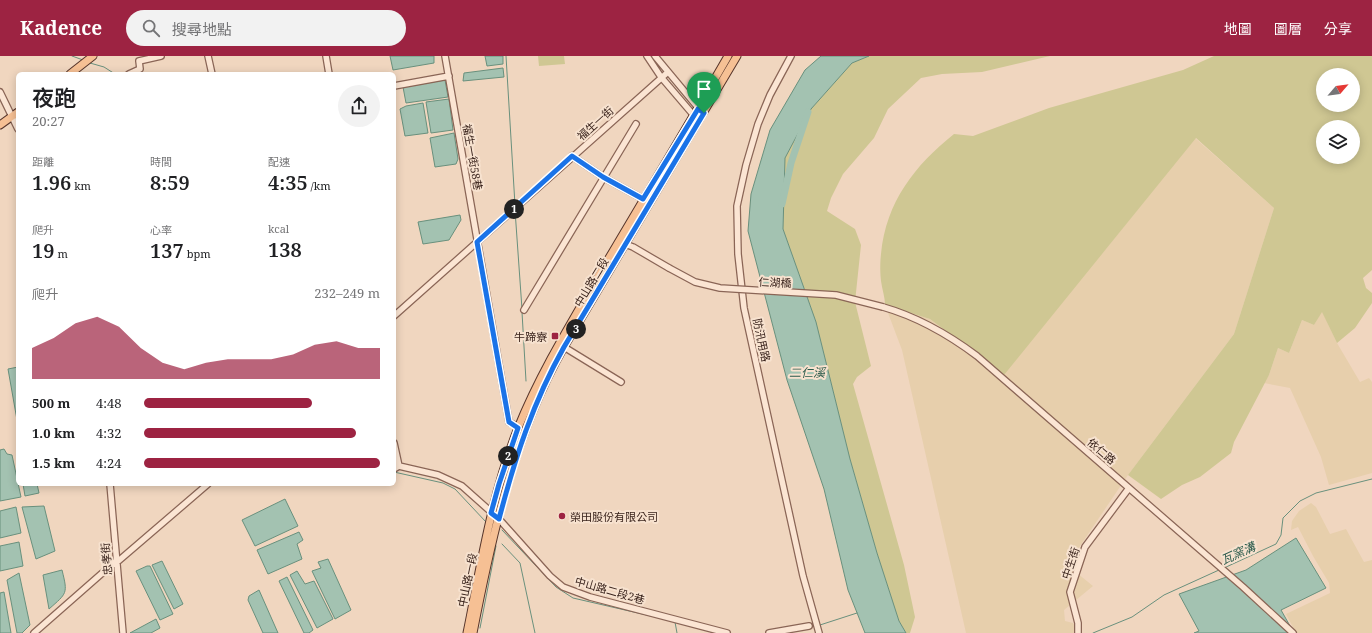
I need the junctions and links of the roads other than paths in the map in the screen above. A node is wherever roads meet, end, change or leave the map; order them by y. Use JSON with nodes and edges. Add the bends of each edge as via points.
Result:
{"nodes":[{"id":1,"x":161,"y":56,"type":"edge"},
{"id":2,"x":208,"y":56,"type":"edge"},
{"id":3,"x":326,"y":56,"type":"edge"},
{"id":4,"x":445,"y":56,"type":"edge"},
{"id":5,"x":647,"y":56,"type":"edge"},
{"id":6,"x":655,"y":56,"type":"edge"},
{"id":7,"x":728,"y":56,"type":"edge"},
{"id":8,"x":737,"y":56,"type":"edge"},
{"id":9,"x":791,"y":56,"type":"edge"},
{"id":10,"x":90,"y":59,"type":"edge"},
{"id":11,"x":73,"y":72,"type":"edge"},
{"id":12,"x":133,"y":72,"type":"edge"},
{"id":13,"x":212,"y":72,"type":"edge"},
{"id":14,"x":329,"y":72,"type":"edge"},
{"id":15,"x":668,"y":72,"type":"junction"},
{"id":16,"x":449,"y":76,"type":"junction"},
{"id":17,"x":661,"y":77,"type":"junction"},
{"id":18,"x":396,"y":86,"type":"edge"},
{"id":19,"x":0,"y":92,"type":"edge"},
{"id":20,"x":701,"y":111,"type":"junction"},
{"id":21,"x":15,"y":114,"type":"edge"},
{"id":22,"x":696,"y":118,"type":"junction"},
{"id":23,"x":636,"y":124,"type":"dead end"},
{"id":24,"x":0,"y":125,"type":"edge"},
{"id":25,"x":572,"y":156,"type":"junction"},
{"id":26,"x":603,"y":177,"type":"junction"},
{"id":27,"x":643,"y":199,"type":"junction"},
{"id":28,"x":618,"y":241,"type":"junction"},
{"id":29,"x":477,"y":242,"type":"junction"},
{"id":30,"x":626,"y":245,"type":"junction"},
{"id":31,"x":883,"y":306,"type":"joint"},
{"id":32,"x":524,"y":310,"type":"dead end"},
{"id":33,"x":396,"y":314,"type":"edge"},
{"id":34,"x":564,"y":347,"type":"junction"},
{"id":35,"x":621,"y":382,"type":"dead end"},
{"id":36,"x":518,"y":428,"type":"junction"},
{"id":37,"x":396,"y":468,"type":"edge"},
{"id":38,"x":110,"y":486,"type":"edge"},
{"id":39,"x":206,"y":486,"type":"edge"},
{"id":40,"x":1129,"y":488,"type":"junction"},
{"id":41,"x":491,"y":516,"type":"junction"},
{"id":42,"x":499,"y":520,"type":"junction"},
{"id":43,"x":491,"y":533,"type":"junction"},
{"id":44,"x":116,"y":562,"type":"junction"},
{"id":45,"x":809,"y":626,"type":"dead end"},
{"id":46,"x":34,"y":633,"type":"edge"},
{"id":47,"x":123,"y":633,"type":"edge"},
{"id":48,"x":467,"y":633,"type":"edge"},
{"id":49,"x":473,"y":633,"type":"edge"},
{"id":50,"x":727,"y":633,"type":"edge"},
{"id":51,"x":770,"y":633,"type":"edge"},
{"id":52,"x":820,"y":633,"type":"edge"},
{"id":53,"x":1078,"y":633,"type":"edge"},
{"id":54,"x":1293,"y":633,"type":"edge"}],
"edges":[{"from":1,"to":12,"type":"street","via":[[139,61],[140,69]]},
{"from":2,"to":13,"type":"street"},
{"from":3,"to":14,"type":"street"},
{"from":4,"to":16,"type":"street","name":"福生一街58巷"},
{"from":5,"to":17,"type":"street"},
{"from":6,"to":15,"type":"street"},
{"from":7,"to":20,"type":"main road","name":"中山路二段"},
{"from":8,"to":20,"type":"main road","name":"中山路二段"},
{"from":9,"to":52,"type":"street","name":"防汛用路","via":[[770,95],[746,165],[737,206],[738,254],[744,308],[804,576]]},
{"from":10,"to":11,"type":"main road"},
{"from":15,"to":17,"type":"street","name":"福生一街"},
{"from":15,"to":20,"type":"street"},
{"from":16,"to":18,"type":"street"},
{"from":16,"to":29,"type":"street","name":"福生一街58巷"},
{"from":17,"to":22,"type":"street"},
{"from":17,"to":25,"type":"street","name":"福生一街"},
{"from":19,"to":21,"type":"street"},
{"from":20,"to":22,"type":"main road","name":"中山路二段"},
{"from":21,"to":24,"type":"main road"},
{"from":22,"to":27,"type":"main road","name":"中山路二段"},
{"from":22,"to":30,"type":"main road","name":"中山路二段"},
{"from":23,"to":26,"type":"street"},
{"from":25,"to":26,"type":"street"},
{"from":25,"to":29,"type":"street","name":"福生一街"},
{"from":26,"to":27,"type":"street"},
{"from":26,"to":32,"type":"street"},
{"from":27,"to":28,"type":"main road","name":"中山路二段"},
{"from":28,"to":30,"type":"street","name":"仁湖橋"},
{"from":28,"to":36,"type":"main road","name":"中山路二段","via":[[543,372]]},
{"from":29,"to":33,"type":"street","name":"福生一街"},
{"from":29,"to":36,"type":"street","name":"福生一街58巷","via":[[509,422]]},
{"from":30,"to":31,"type":"street","name":"仁湖橋","bridge":true,"via":[[695,282],[720,288],[836,295]]},
{"from":30,"to":34,"type":"main road","name":"中山路二段"},
{"from":31,"to":40,"type":"street","name":"依仁路","via":[[936,329],[977,356]]},
{"from":34,"to":35,"type":"street"},
{"from":34,"to":42,"type":"main road","name":"中山路二段","via":[[525,429]]},
{"from":36,"to":41,"type":"main road","name":"中山路二段"},
{"from":37,"to":41,"type":"street","name":"中山路二段2巷","via":[[438,475],[456,482]]},
{"from":38,"to":44,"type":"street","name":"忠孝街"},
{"from":39,"to":44,"type":"street"},
{"from":40,"to":53,"type":"street","name":"中生街","via":[[1085,546],[1070,592]]},
{"from":40,"to":54,"type":"street","name":"依仁路"},
{"from":41,"to":42,"type":"street","name":"中山路二段2巷"},
{"from":41,"to":43,"type":"main road","name":"中山路二段"},
{"from":42,"to":43,"type":"main road","name":"中山路二段"},
{"from":42,"to":50,"type":"street","name":"中山路二段2巷","via":[[550,576],[568,589]]},
{"from":43,"to":48,"type":"main road","name":"中山路一段"},
{"from":43,"to":49,"type":"main road","name":"中山路一段"},
{"from":44,"to":46,"type":"street"},
{"from":44,"to":47,"type":"street","name":"忠孝街"},
{"from":45,"to":51,"type":"street"}]}
